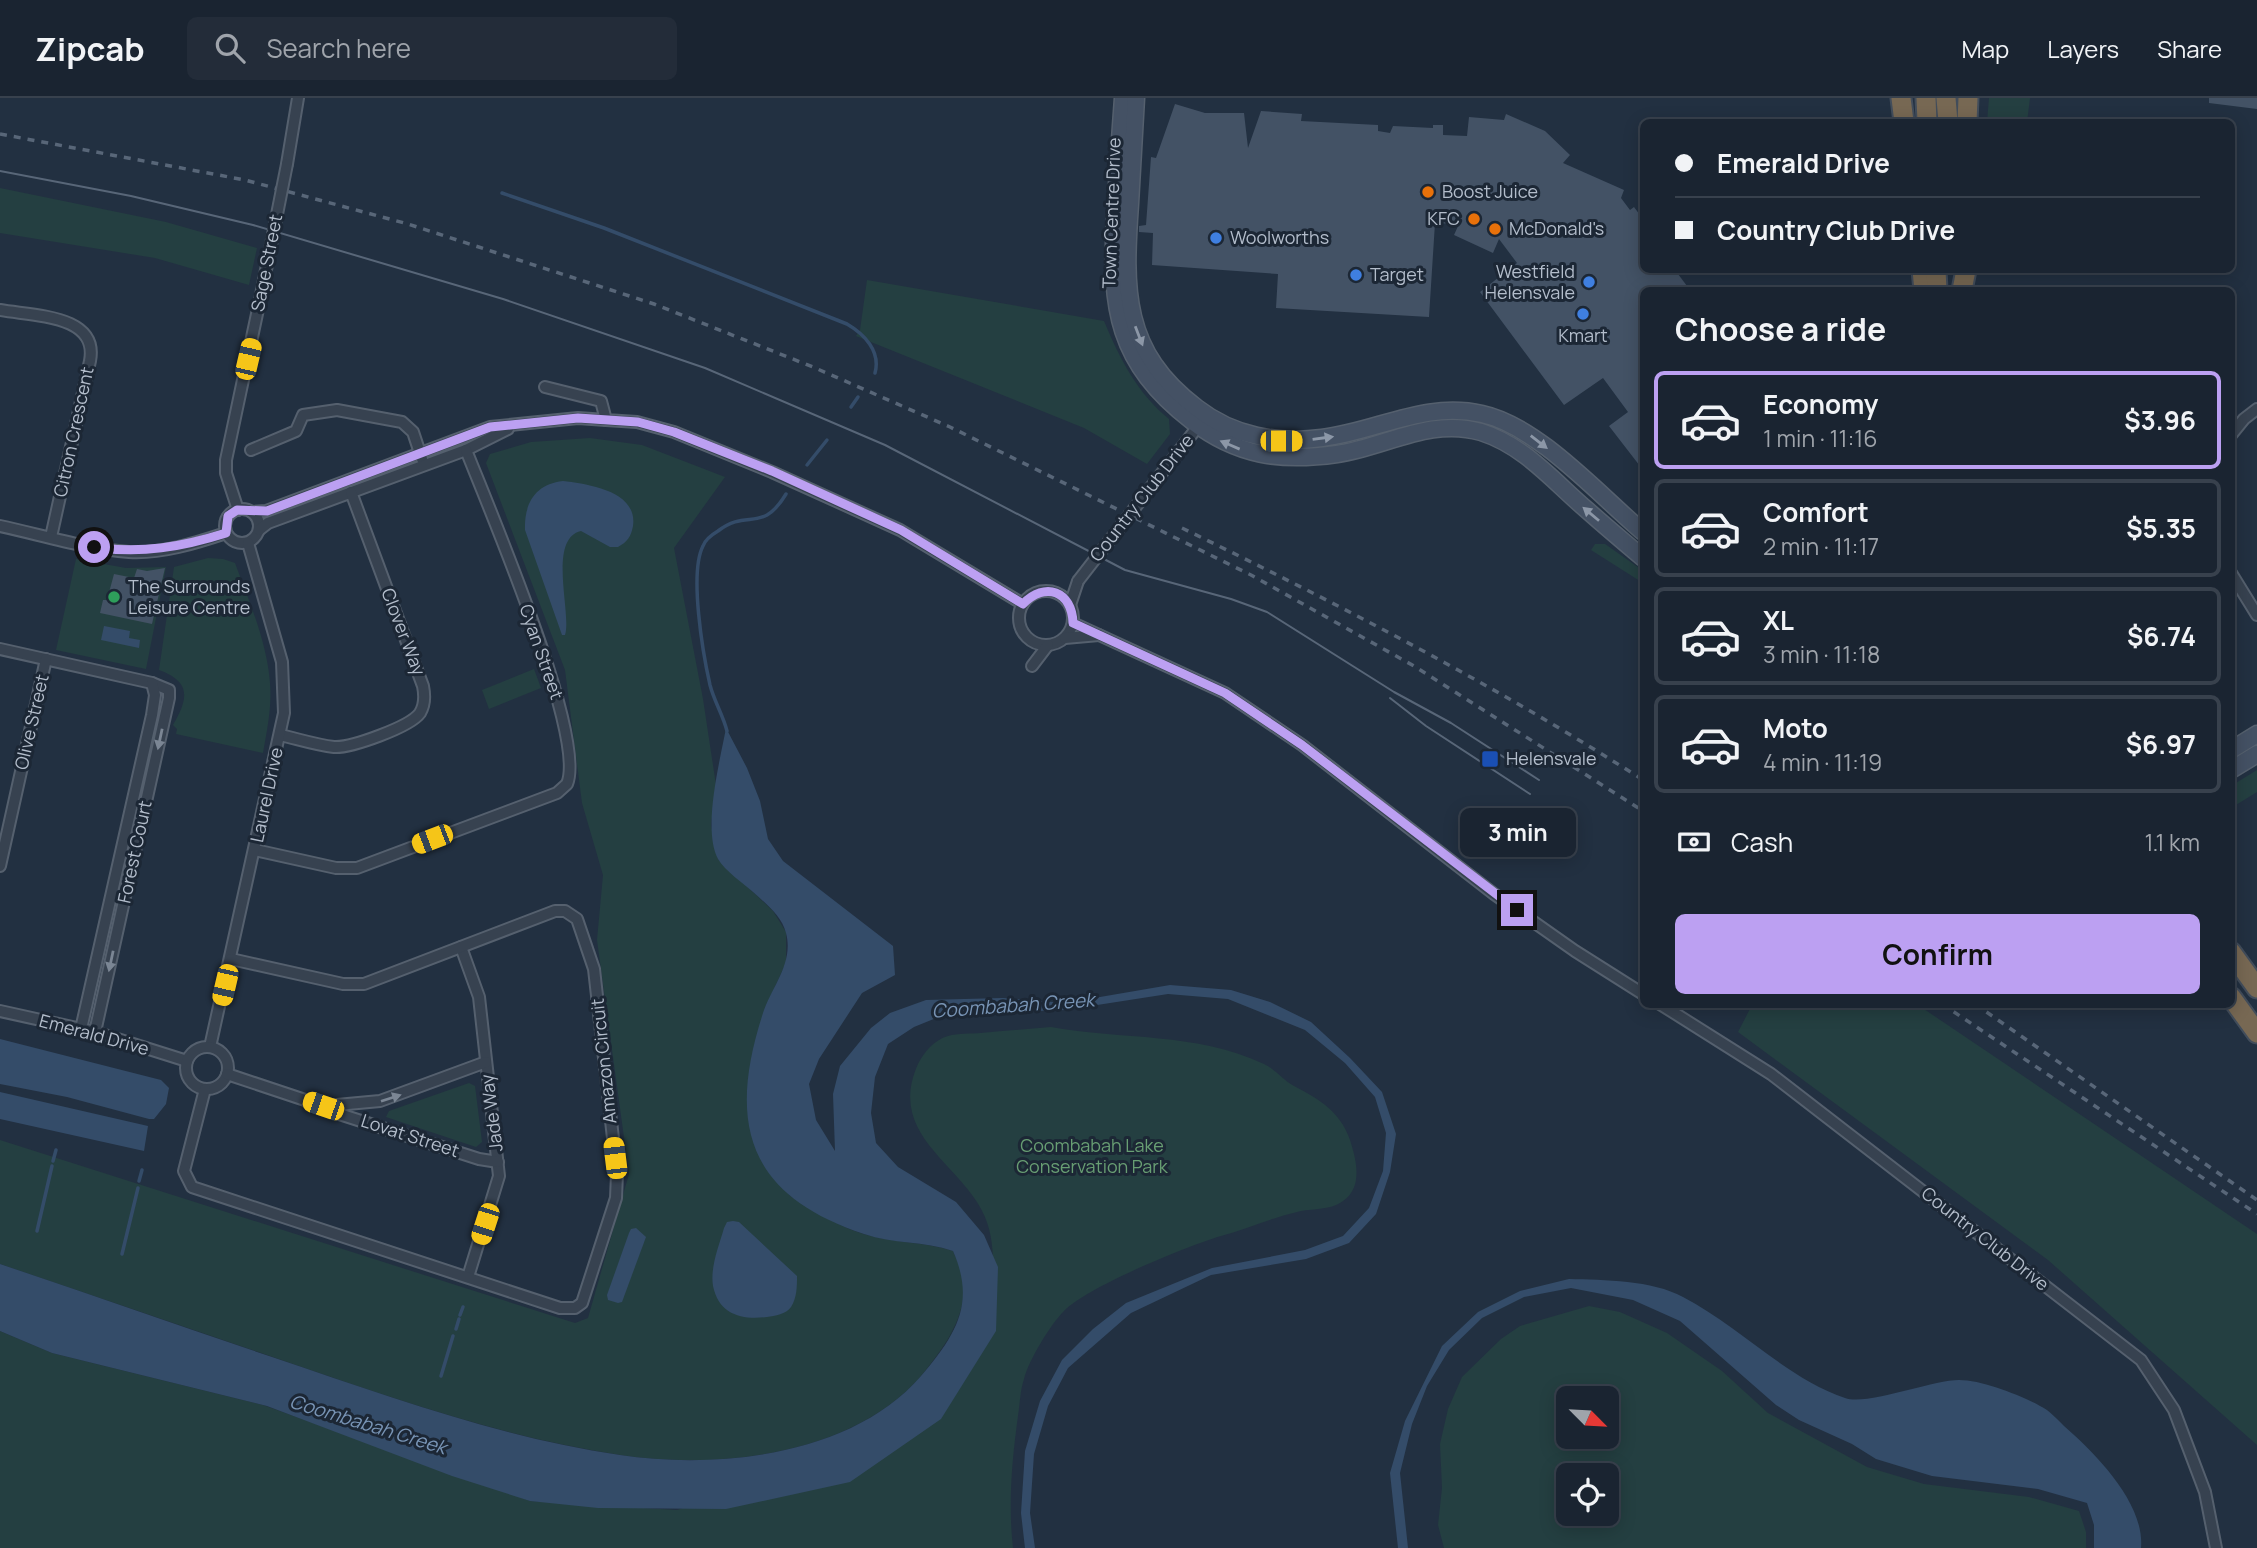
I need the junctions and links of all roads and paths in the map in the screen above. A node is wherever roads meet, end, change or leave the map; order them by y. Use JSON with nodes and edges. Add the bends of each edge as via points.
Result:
{"nodes":[{"id":1,"x":298,"y":98,"type":"edge"},
{"id":2,"x":1123,"y":98,"type":"edge"},
{"id":3,"x":1128,"y":98,"type":"edge"},
{"id":4,"x":1136,"y":98,"type":"edge"},
{"id":5,"x":1901,"y":98,"type":"edge"},
{"id":6,"x":1926,"y":98,"type":"edge"},
{"id":7,"x":1946,"y":98,"type":"edge"},
{"id":8,"x":1969,"y":98,"type":"edge"},
{"id":9,"x":1904,"y":119,"type":"edge"},
{"id":10,"x":1927,"y":119,"type":"edge"},
{"id":11,"x":1948,"y":119,"type":"edge"},
{"id":12,"x":1967,"y":119,"type":"edge"},
{"id":13,"x":1121,"y":127,"type":"junction"},
{"id":14,"x":0,"y":310,"type":"edge"},
{"id":15,"x":545,"y":387,"type":"dead end"},
{"id":16,"x":2257,"y":409,"type":"edge"},
{"id":17,"x":2257,"y":417,"type":"edge"},
{"id":18,"x":606,"y":420,"type":"junction"},
{"id":19,"x":1203,"y":421,"type":"junction"},
{"id":20,"x":528,"y":423,"type":"junction"},
{"id":21,"x":2235,"y":430,"type":"edge"},
{"id":22,"x":251,"y":450,"type":"dead end"},
{"id":23,"x":466,"y":450,"type":"junction"},
{"id":24,"x":420,"y":453,"type":"junction"},
{"id":25,"x":425,"y":465,"type":"junction"},
{"id":26,"x":351,"y":492,"type":"junction"},
{"id":27,"x":237,"y":510,"type":"junction"},
{"id":28,"x":252,"y":512,"type":"junction"},
{"id":29,"x":0,"y":526,"type":"edge"},
{"id":30,"x":1640,"y":529,"type":"edge"},
{"id":31,"x":259,"y":530,"type":"junction"},
{"id":32,"x":226,"y":533,"type":"junction"},
{"id":33,"x":51,"y":537,"type":"junction"},
{"id":34,"x":248,"y":543,"type":"junction"},
{"id":35,"x":1640,"y":555,"type":"edge"},
{"id":36,"x":2235,"y":579,"type":"edge"},
{"id":37,"x":1078,"y":581,"type":"junction"},
{"id":38,"x":1061,"y":595,"type":"junction"},
{"id":39,"x":1023,"y":604,"type":"junction"},
{"id":40,"x":1070,"y":605,"type":"junction"},
{"id":41,"x":2257,"y":615,"type":"edge"},
{"id":42,"x":1073,"y":623,"type":"junction"},
{"id":43,"x":1102,"y":635,"type":"junction"},
{"id":44,"x":1065,"y":638,"type":"junction"},
{"id":45,"x":1035,"y":643,"type":"junction"},
{"id":46,"x":1048,"y":645,"type":"junction"},
{"id":47,"x":0,"y":649,"type":"edge"},
{"id":48,"x":46,"y":659,"type":"junction"},
{"id":49,"x":152,"y":683,"type":"junction"},
{"id":50,"x":2257,"y":734,"type":"edge"},
{"id":51,"x":280,"y":736,"type":"junction"},
{"id":52,"x":2235,"y":748,"type":"edge"},
{"id":53,"x":2257,"y":754,"type":"edge"},
{"id":54,"x":2235,"y":768,"type":"edge"},
{"id":55,"x":255,"y":850,"type":"junction"},
{"id":56,"x":0,"y":866,"type":"edge"},
{"id":57,"x":461,"y":947,"type":"junction"},
{"id":58,"x":2235,"y":958,"type":"edge"},
{"id":59,"x":231,"y":960,"type":"junction"},
{"id":60,"x":2257,"y":989,"type":"edge"},
{"id":61,"x":1640,"y":992,"type":"edge"},
{"id":62,"x":2235,"y":1003,"type":"edge"},
{"id":63,"x":1666,"y":1008,"type":"edge"},
{"id":64,"x":0,"y":1011,"type":"edge"},
{"id":65,"x":81,"y":1029,"type":"junction"},
{"id":66,"x":95,"y":1032,"type":"junction"},
{"id":67,"x":2257,"y":1033,"type":"edge"},
{"id":68,"x":209,"y":1048,"type":"junction"},
{"id":69,"x":187,"y":1061,"type":"junction"},
{"id":70,"x":486,"y":1062,"type":"junction"},
{"id":71,"x":227,"y":1074,"type":"junction"},
{"id":72,"x":205,"y":1089,"type":"junction"},
{"id":73,"x":323,"y":1106,"type":"junction"},
{"id":74,"x":498,"y":1162,"type":"junction"},
{"id":75,"x":468,"y":1277,"type":"junction"},
{"id":76,"x":2216,"y":1548,"type":"edge"}],
"edges":[{"from":1,"to":27,"type":"street","name":"Sage Street","bridge":true,"via":[[226,460]]},
{"from":2,"to":13,"type":"street","name":"Town Centre Drive"},
{"from":3,"to":13,"type":"street"},
{"from":4,"to":19,"type":"street","name":"Town Centre Drive","one_way":true,"via":[[1128,300],[1155,366]]},
{"from":5,"to":9,"type":"highway"},
{"from":6,"to":10,"type":"highway"},
{"from":7,"to":11,"type":"highway"},
{"from":8,"to":12,"type":"highway"},
{"from":13,"to":19,"type":"street","name":"Town Centre Drive","via":[[1112,278],[1119,320],[1130,350],[1148,378],[1169,402]]},
{"from":14,"to":33,"type":"street","name":"Citron Crescent","via":[[74,324],[91,345]]},
{"from":15,"to":18,"type":"street","via":[[601,401]]},
{"from":16,"to":21,"type":"street"},
{"from":17,"to":21,"type":"street"},
{"from":18,"to":20,"type":"street"},
{"from":18,"to":39,"type":"street","via":[[638,422],[674,432],[772,471],[901,530]]},
{"from":19,"to":30,"type":"street","name":"Town Centre Drive","one_way":true,"via":[[1281,441],[1333,436],[1430,411],[1485,414],[1531,436]]},
{"from":35,"to":19,"type":"street","name":"Town Centre Drive","one_way":true,"via":[[1536,462],[1496,438],[1465,428],[1424,430],[1337,454],[1286,457],[1229,446]]},
{"from":19,"to":37,"type":"street","name":"Country Club Drive","bridge":true},
{"from":20,"to":23,"type":"street"},
{"from":20,"to":24,"type":"street","via":[[490,427]]},
{"from":22,"to":24,"type":"street","via":[[296,431],[303,415],[337,410],[402,422],[412,432]]},
{"from":23,"to":25,"type":"street"},
{"from":23,"to":55,"type":"street","name":"Cyan Street","via":[[557,691],[569,767],[567,784],[557,793],[357,868],[336,868]]},
{"from":24,"to":25,"type":"street"},
{"from":24,"to":28,"type":"street","via":[[267,511]]},
{"from":25,"to":26,"type":"street"},
{"from":26,"to":31,"type":"street"},
{"from":26,"to":51,"type":"street","name":"Clover Way","via":[[424,686],[423,706],[409,721],[352,745],[334,747]]},
{"from":27,"to":28,"type":"street"},
{"from":27,"to":32,"type":"street","via":[[228,516]]},
{"from":28,"to":31,"type":"street"},
{"from":29,"to":33,"type":"street"},
{"from":31,"to":34,"type":"street"},
{"from":32,"to":33,"type":"street","via":[[130,552]]},
{"from":32,"to":34,"type":"street","via":[[238,543]]},
{"from":34,"to":51,"type":"street","name":"Laurel Drive","via":[[282,662],[285,695]]},
{"from":36,"to":41,"type":"street"},
{"from":37,"to":38,"type":"street","name":"Country Club Drive"},
{"from":37,"to":40,"type":"street","name":"Country Club Drive"},
{"from":38,"to":39,"type":"street","via":[[1044,591]]},
{"from":38,"to":40,"type":"street"},
{"from":39,"to":45,"type":"street","via":[[1020,625]]},
{"from":40,"to":42,"type":"street","name":"Country Club Drive"},
{"from":42,"to":43,"type":"street"},
{"from":42,"to":44,"type":"street"},
{"from":43,"to":44,"type":"street"},
{"from":43,"to":61,"type":"street","via":[[1236,700],[1302,745],[1494,894]]},
{"from":44,"to":46,"type":"street"},
{"from":45,"to":46,"type":"street"},
{"from":45,"to":46,"type":"street","via":[[1032,666]]},
{"from":47,"to":48,"type":"street"},
{"from":48,"to":49,"type":"street"},
{"from":48,"to":56,"type":"street","name":"Olive Street"},
{"from":49,"to":65,"type":"street","name":"Forest Court","via":[[152,715]]},
{"from":49,"to":66,"type":"street","name":"Forest Court","one_way":true,"via":[[169,690],[169,698]]},
{"from":50,"to":52,"type":"street"},
{"from":51,"to":55,"type":"street","name":"Laurel Drive"},
{"from":53,"to":54,"type":"street"},
{"from":55,"to":59,"type":"street","name":"Laurel Drive"},
{"from":57,"to":59,"type":"street","name":"Amazon Circuit","via":[[353,985]]},
{"from":57,"to":70,"type":"street","name":"Jade Way","via":[[478,991]]},
{"from":57,"to":75,"type":"street","name":"Amazon Circuit","via":[[555,911],[577,919],[594,969],[617,1174],[616,1198],[604,1240],[586,1296],[575,1308],[560,1308]]},
{"from":58,"to":60,"type":"highway"},
{"from":59,"to":68,"type":"street","name":"Laurel Drive"},
{"from":62,"to":67,"type":"highway"},
{"from":63,"to":76,"type":"street","name":"Country Club Drive","via":[[1771,1074],[2141,1360],[2174,1410],[2205,1492]]},
{"from":64,"to":65,"type":"street","name":"Emerald Drive"},
{"from":65,"to":66,"type":"street","name":"Emerald Drive"},
{"from":66,"to":69,"type":"street","name":"Emerald Drive"},
{"from":68,"to":69,"type":"street","via":[[199,1049]]},
{"from":68,"to":71,"type":"street","via":[[222,1054]]},
{"from":69,"to":72,"type":"street","via":[[190,1082]]},
{"from":73,"to":70,"type":"street","name":"Lovat Street","one_way":true,"via":[[380,1101]]},
{"from":70,"to":74,"type":"street","name":"Jade Way"},
{"from":71,"to":72,"type":"street","via":[[219,1086]]},
{"from":71,"to":73,"type":"street","name":"Lovat Street"},
{"from":72,"to":75,"type":"street","name":"Amazon Circuit","via":[[184,1171],[192,1187]]},
{"from":73,"to":74,"type":"street","name":"Lovat Street"},
{"from":74,"to":75,"type":"street","name":"Jade Way","via":[[497,1188]]}]}
